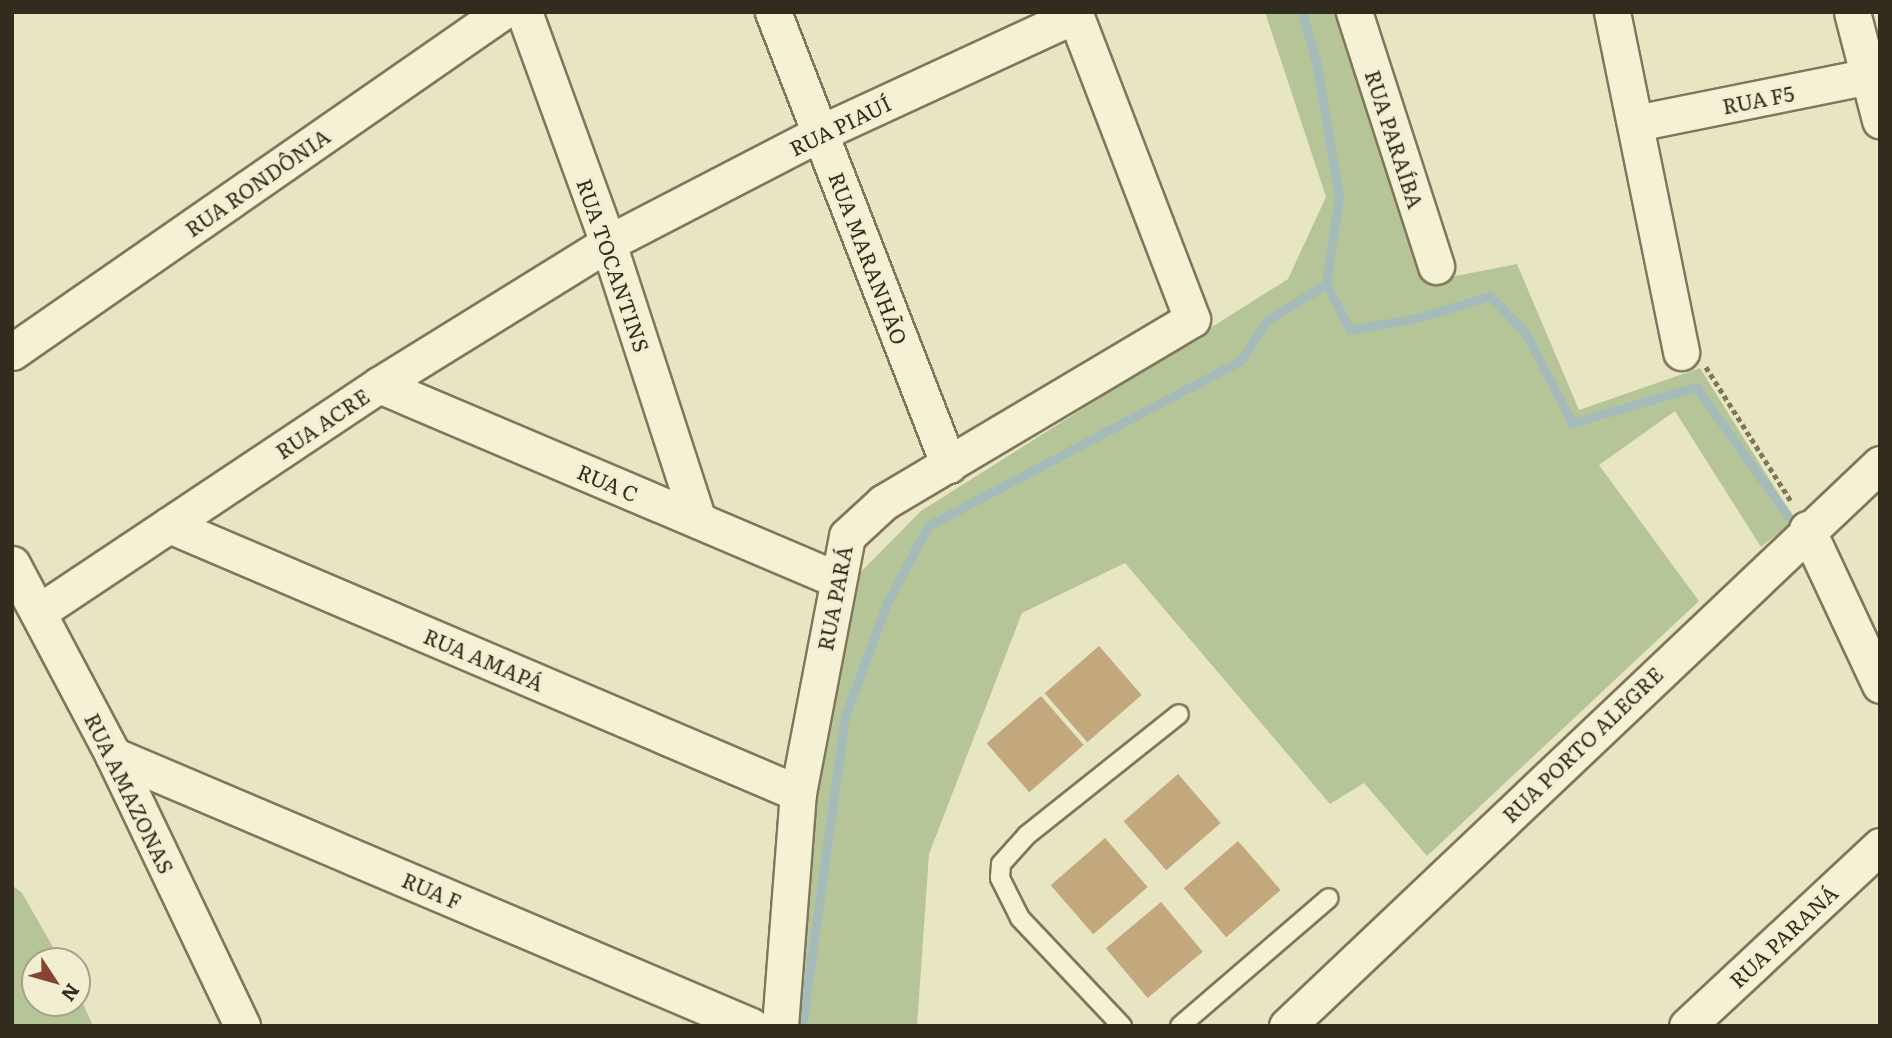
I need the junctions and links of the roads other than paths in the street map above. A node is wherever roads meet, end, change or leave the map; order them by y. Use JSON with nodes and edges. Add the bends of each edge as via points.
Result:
{"nodes":[{"id":1,"x":502,"y":12,"type":"edge"},
{"id":2,"x":524,"y":12,"type":"edge"},
{"id":3,"x":773,"y":12,"type":"edge"},
{"id":4,"x":1354,"y":12,"type":"edge"},
{"id":5,"x":1612,"y":12,"type":"edge"},
{"id":6,"x":1852,"y":12,"type":"edge"},
{"id":7,"x":1074,"y":14,"type":"edge"},
{"id":8,"x":1873,"y":75,"type":"edge"},
{"id":9,"x":1880,"y":120,"type":"edge"},
{"id":10,"x":1636,"y":123,"type":"junction"},
{"id":11,"x":820,"y":133,"type":"junction"},
{"id":12,"x":608,"y":243,"type":"junction"},
{"id":13,"x":1436,"y":266,"type":"dead end"},
{"id":14,"x":12,"y":352,"type":"edge"},
{"id":15,"x":1681,"y":352,"type":"road end"},
{"id":16,"x":379,"y":385,"type":"junction"},
{"id":17,"x":1880,"y":464,"type":"edge"},
{"id":18,"x":949,"y":465,"type":"junction"},
{"id":19,"x":698,"y":520,"type":"junction"},
{"id":20,"x":169,"y":525,"type":"junction"},
{"id":21,"x":1807,"y":528,"type":"junction"},
{"id":22,"x":12,"y":564,"type":"edge"},
{"id":23,"x":836,"y":579,"type":"junction"},
{"id":24,"x":40,"y":611,"type":"junction"},
{"id":25,"x":1880,"y":685,"type":"edge"},
{"id":26,"x":1179,"y":714,"type":"dead end"},
{"id":27,"x":113,"y":755,"type":"junction"},
{"id":28,"x":798,"y":793,"type":"junction"},
{"id":29,"x":1880,"y":846,"type":"edge"},
{"id":30,"x":1329,"y":898,"type":"dead end"},
{"id":31,"x":242,"y":1026,"type":"edge"},
{"id":32,"x":751,"y":1026,"type":"edge"},
{"id":33,"x":780,"y":1026,"type":"edge"},
{"id":34,"x":1122,"y":1026,"type":"edge"},
{"id":35,"x":1180,"y":1026,"type":"edge"},
{"id":36,"x":1287,"y":1026,"type":"edge"},
{"id":37,"x":1687,"y":1026,"type":"edge"}],
"edges":[{"from":1,"to":14,"type":"street","name":"RUA RONDÔNIA"},
{"from":2,"to":12,"type":"street","name":"RUA TOCANTINS"},
{"from":3,"to":11,"type":"street","name":"RUA MARANHÃO"},
{"from":4,"to":13,"type":"street","name":"RUA PARAÍBA"},
{"from":5,"to":10,"type":"street"},
{"from":6,"to":8,"type":"street"},
{"from":7,"to":11,"type":"street","name":"RUA PIAUÍ"},
{"from":7,"to":18,"type":"street","name":"RUA PARÁ","via":[[1192,318]]},
{"from":8,"to":9,"type":"street"},
{"from":8,"to":10,"type":"street","name":"RUA F5"},
{"from":10,"to":15,"type":"street"},
{"from":11,"to":12,"type":"street","name":"RUA PIAUÍ"},
{"from":11,"to":18,"type":"street","name":"RUA MARANHÃO"},
{"from":12,"to":16,"type":"street","name":"RUA ACRE"},
{"from":12,"to":19,"type":"street","name":"RUA TOCANTINS"},
{"from":16,"to":19,"type":"street","name":"RUA C"},
{"from":16,"to":20,"type":"street","name":"RUA ACRE"},
{"from":17,"to":21,"type":"street","name":"RUA PORTO ALEGRE"},
{"from":18,"to":23,"type":"street","name":"RUA PARÁ","via":[[858,522],[846,537]]},
{"from":19,"to":23,"type":"street","name":"RUA C"},
{"from":20,"to":24,"type":"street","name":"RUA ACRE"},
{"from":20,"to":28,"type":"street","name":"RUA AMAPÁ"},
{"from":21,"to":25,"type":"street"},
{"from":21,"to":36,"type":"street","name":"RUA PORTO ALEGRE"},
{"from":22,"to":24,"type":"street","name":"RUA AMAZONAS"},
{"from":23,"to":28,"type":"street","name":"RUA PARÁ"},
{"from":24,"to":27,"type":"street","name":"RUA AMAZONAS"},
{"from":26,"to":34,"type":"lane","via":[[1027,835],[1001,864],[1003,885],[1020,918]]},
{"from":27,"to":31,"type":"street","name":"RUA AMAZONAS"},
{"from":27,"to":32,"type":"street","name":"RUA F"},
{"from":28,"to":33,"type":"street","name":"RUA PARÁ"},
{"from":29,"to":37,"type":"street","name":"RUA PARANÁ"},
{"from":30,"to":35,"type":"lane"}]}
